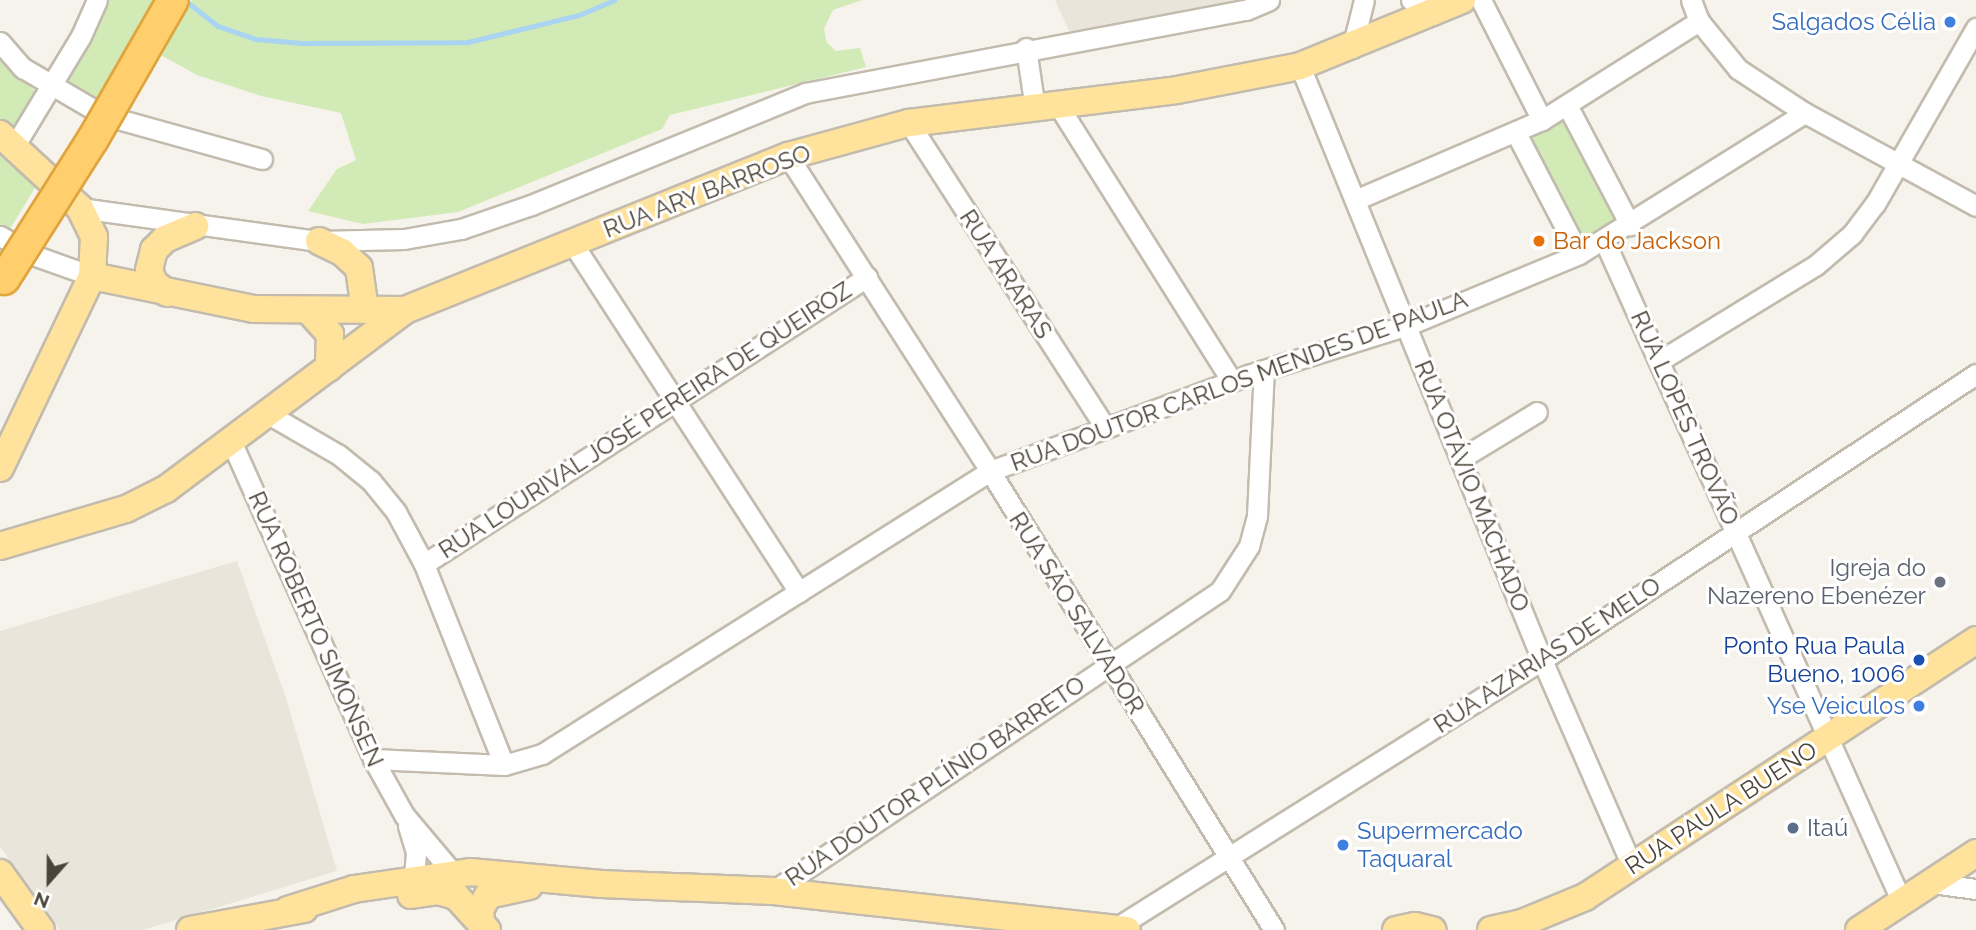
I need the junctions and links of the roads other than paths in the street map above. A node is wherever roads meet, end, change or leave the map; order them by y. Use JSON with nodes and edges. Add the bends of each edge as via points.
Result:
{"nodes":[{"id":1,"x":97,"y":0,"type":"edge"},
{"id":2,"x":173,"y":0,"type":"edge"},
{"id":3,"x":1269,"y":0,"type":"edge"},
{"id":4,"x":1364,"y":0,"type":"edge"},
{"id":5,"x":1411,"y":0,"type":"edge"},
{"id":6,"x":1462,"y":0,"type":"edge"},
{"id":7,"x":1481,"y":0,"type":"edge"},
{"id":8,"x":1691,"y":0,"type":"edge"},
{"id":9,"x":1434,"y":15,"type":"junction"},
{"id":10,"x":1699,"y":21,"type":"junction"},
{"id":11,"x":1976,"y":28,"type":"edge"},
{"id":12,"x":0,"y":42,"type":"edge"},
{"id":13,"x":1026,"y":48,"type":"junction"},
{"id":14,"x":1352,"y":48,"type":"junction"},
{"id":15,"x":1300,"y":66,"type":"junction"},
{"id":16,"x":51,"y":86,"type":"junction"},
{"id":17,"x":1567,"y":105,"type":"junction"},
{"id":18,"x":1047,"y":107,"type":"junction"},
{"id":19,"x":1805,"y":113,"type":"junction"},
{"id":20,"x":1542,"y":120,"type":"junction"},
{"id":21,"x":909,"y":123,"type":"junction"},
{"id":22,"x":1516,"y":133,"type":"junction"},
{"id":23,"x":8,"y":139,"type":"edge"},
{"id":24,"x":788,"y":156,"type":"junction"},
{"id":25,"x":262,"y":159,"type":"dead end"},
{"id":26,"x":1899,"y":163,"type":"junction"},
{"id":27,"x":1355,"y":200,"type":"junction"},
{"id":28,"x":1976,"y":206,"type":"edge"},
{"id":29,"x":80,"y":208,"type":"junction"},
{"id":30,"x":1630,"y":225,"type":"junction"},
{"id":31,"x":195,"y":226,"type":"junction"},
{"id":32,"x":0,"y":236,"type":"edge"},
{"id":33,"x":1604,"y":240,"type":"junction"},
{"id":34,"x":319,"y":241,"type":"junction"},
{"id":35,"x":573,"y":244,"type":"junction"},
{"id":36,"x":1579,"y":254,"type":"junction"},
{"id":37,"x":92,"y":276,"type":"junction"},
{"id":38,"x":867,"y":277,"type":"junction"},
{"id":39,"x":4,"y":279,"type":"dead end"},
{"id":40,"x":167,"y":293,"type":"junction"},
{"id":41,"x":365,"y":310,"type":"junction"},
{"id":42,"x":405,"y":310,"type":"junction"},
{"id":43,"x":310,"y":312,"type":"junction"},
{"id":44,"x":1408,"y":325,"type":"junction"},
{"id":45,"x":1661,"y":360,"type":"junction"},
{"id":46,"x":329,"y":368,"type":"junction"},
{"id":47,"x":1264,"y":370,"type":"junction"},
{"id":48,"x":1976,"y":374,"type":"edge"},
{"id":49,"x":1232,"y":381,"type":"junction"},
{"id":50,"x":673,"y":399,"type":"junction"},
{"id":51,"x":1537,"y":412,"type":"dead end"},
{"id":52,"x":270,"y":415,"type":"junction"},
{"id":53,"x":1104,"y":426,"type":"junction"},
{"id":54,"x":231,"y":441,"type":"junction"},
{"id":55,"x":1460,"y":459,"type":"junction"},
{"id":56,"x":0,"y":468,"type":"edge"},
{"id":57,"x":990,"y":471,"type":"junction"},
{"id":58,"x":1736,"y":532,"type":"junction"},
{"id":59,"x":2,"y":541,"type":"edge"},
{"id":60,"x":424,"y":564,"type":"junction"},
{"id":61,"x":799,"y":592,"type":"junction"},
{"id":62,"x":1976,"y":640,"type":"edge"},
{"id":63,"x":1542,"y":660,"type":"junction"},
{"id":64,"x":1108,"y":665,"type":"junction"},
{"id":65,"x":1826,"y":738,"type":"junction"},
{"id":66,"x":373,"y":759,"type":"junction"},
{"id":67,"x":504,"y":765,"type":"junction"},
{"id":68,"x":404,"y":815,"type":"junction"},
{"id":69,"x":1976,"y":853,"type":"edge"},
{"id":70,"x":1230,"y":855,"type":"junction"},
{"id":71,"x":1632,"y":866,"type":"junction"},
{"id":72,"x":0,"y":873,"type":"edge"},
{"id":73,"x":453,"y":873,"type":"junction"},
{"id":74,"x":414,"y":878,"type":"junction"},
{"id":75,"x":575,"y":882,"type":"junction"},
{"id":76,"x":1932,"y":883,"type":"junction"},
{"id":77,"x":1976,"y":889,"type":"edge"},
{"id":78,"x":773,"y":891,"type":"junction"},
{"id":79,"x":1902,"y":902,"type":"junction"},
{"id":80,"x":288,"y":909,"type":"junction"},
{"id":81,"x":484,"y":926,"type":"edge"},
{"id":82,"x":1063,"y":927,"type":"edge"},
{"id":83,"x":1120,"y":929,"type":"edge"},
{"id":84,"x":41,"y":930,"type":"edge"},
{"id":85,"x":190,"y":930,"type":"edge"},
{"id":86,"x":1274,"y":930,"type":"edge"},
{"id":87,"x":1396,"y":930,"type":"edge"},
{"id":88,"x":1433,"y":930,"type":"edge"},
{"id":89,"x":1490,"y":930,"type":"edge"},
{"id":90,"x":1859,"y":930,"type":"edge"}],
"edges":[{"from":1,"to":16,"type":"street"},
{"from":2,"to":39,"type":"highway","bridge":true,"via":[[93,139]]},
{"from":3,"to":13,"type":"street","via":[[1246,10],[1106,38]]},
{"from":4,"to":14,"type":"street"},
{"from":5,"to":9,"type":"street"},
{"from":6,"to":9,"type":"main road","name":"RUA ARY BARROSO"},
{"from":7,"to":20,"type":"street"},
{"from":8,"to":10,"type":"street"},
{"from":9,"to":14,"type":"main road","name":"RUA ARY BARROSO"},
{"from":10,"to":17,"type":"street"},
{"from":10,"to":19,"type":"street","via":[[1738,69]]},
{"from":11,"to":26,"type":"street"},
{"from":12,"to":16,"type":"street","via":[[23,68]]},
{"from":13,"to":18,"type":"street"},
{"from":13,"to":34,"type":"street","via":[[805,93],[461,229],[404,239]]},
{"from":14,"to":15,"type":"main road","name":"RUA ARY BARROSO"},
{"from":15,"to":18,"type":"main road","name":"RUA ARY BARROSO","via":[[1177,90]]},
{"from":15,"to":27,"type":"street","name":"RUA OTÁVIO MACHADO"},
{"from":16,"to":23,"type":"street"},
{"from":16,"to":25,"type":"street","via":[[103,115]]},
{"from":17,"to":20,"type":"street"},
{"from":17,"to":30,"type":"street"},
{"from":18,"to":21,"type":"main road","name":"RUA ARY BARROSO"},
{"from":18,"to":49,"type":"street"},
{"from":19,"to":26,"type":"street"},
{"from":19,"to":30,"type":"street","name":"RUA DOUTOR CARLOS MENDES DE PAULA"},
{"from":20,"to":22,"type":"street"},
{"from":21,"to":24,"type":"main road","name":"RUA ARY BARROSO"},
{"from":21,"to":53,"type":"street","name":"RUA ARARAS"},
{"from":22,"to":27,"type":"street"},
{"from":22,"to":36,"type":"street"},
{"from":23,"to":29,"type":"main road"},
{"from":24,"to":35,"type":"main road","name":"RUA ARY BARROSO"},
{"from":24,"to":38,"type":"street","name":"RUA SÃO SALVADOR"},
{"from":26,"to":28,"type":"street"},
{"from":26,"to":45,"type":"street","via":[[1852,234],[1816,265]]},
{"from":27,"to":44,"type":"street","name":"RUA OTÁVIO MACHADO"},
{"from":29,"to":31,"type":"street"},
{"from":29,"to":37,"type":"main road","via":[[94,237]]},
{"from":30,"to":33,"type":"street","name":"RUA DOUTOR CARLOS MENDES DE PAULA"},
{"from":31,"to":34,"type":"street"},
{"from":31,"to":40,"type":"main road","via":[[165,239],[154,250],[149,270],[154,283]]},
{"from":32,"to":37,"type":"street","name":"RUA ARY BARROSO","via":[[33,255]]},
{"from":33,"to":36,"type":"street","name":"RUA DOUTOR CARLOS MENDES DE PAULA"},
{"from":33,"to":45,"type":"street","name":"RUA LOPES TROVÃO"},
{"from":34,"to":41,"type":"main road","via":[[342,252],[359,268]]},
{"from":35,"to":42,"type":"main road","name":"RUA ARY BARROSO"},
{"from":35,"to":50,"type":"street"},
{"from":36,"to":44,"type":"street","name":"RUA DOUTOR CARLOS MENDES DE PAULA"},
{"from":37,"to":40,"type":"main road","name":"RUA ARY BARROSO"},
{"from":37,"to":56,"type":"main road"},
{"from":38,"to":50,"type":"street","name":"RUA LOURIVAL JOSÉ PEREIRA DE QUEIROZ"},
{"from":38,"to":57,"type":"street","name":"RUA SÃO SALVADOR"},
{"from":40,"to":43,"type":"main road","name":"RUA ARY BARROSO","via":[[254,309]]},
{"from":41,"to":42,"type":"main road","name":"RUA ARY BARROSO"},
{"from":41,"to":43,"type":"main road","name":"RUA ARY BARROSO"},
{"from":42,"to":46,"type":"main road"},
{"from":43,"to":46,"type":"main road","via":[[330,334]]},
{"from":44,"to":47,"type":"street","name":"RUA DOUTOR CARLOS MENDES DE PAULA"},
{"from":44,"to":55,"type":"street","name":"RUA OTÁVIO MACHADO"},
{"from":45,"to":58,"type":"street","name":"RUA LOPES TROVÃO"},
{"from":46,"to":52,"type":"main road"},
{"from":47,"to":49,"type":"street","name":"RUA DOUTOR CARLOS MENDES DE PAULA"},
{"from":47,"to":64,"type":"street","name":"RUA DOUTOR PLÍNIO BARRETO","via":[[1257,516],[1243,557],[1220,591]]},
{"from":48,"to":58,"type":"street","name":"RUA AZARIAS DE MELO"},
{"from":49,"to":53,"type":"street","name":"RUA DOUTOR CARLOS MENDES DE PAULA"},
{"from":50,"to":60,"type":"street","name":"RUA LOURIVAL JOSÉ PEREIRA DE QUEIROZ"},
{"from":50,"to":61,"type":"street"},
{"from":51,"to":55,"type":"street"},
{"from":52,"to":54,"type":"main road"},
{"from":52,"to":60,"type":"street","via":[[340,455],[371,481],[396,512]]},
{"from":53,"to":57,"type":"street","name":"RUA DOUTOR CARLOS MENDES DE PAULA"},
{"from":54,"to":59,"type":"main road","via":[[166,489],[126,509]]},
{"from":54,"to":66,"type":"street","name":"RUA ROBERTO SIMONSEN"},
{"from":55,"to":63,"type":"street","name":"RUA OTÁVIO MACHADO"},
{"from":57,"to":61,"type":"street","name":"RUA DOUTOR CARLOS MENDES DE PAULA"},
{"from":57,"to":64,"type":"street","name":"RUA SÃO SALVADOR"},
{"from":58,"to":63,"type":"street","name":"RUA AZARIAS DE MELO"},
{"from":58,"to":65,"type":"street","name":"RUA LOPES TROVÃO"},
{"from":60,"to":67,"type":"street"},
{"from":61,"to":67,"type":"street","name":"RUA DOUTOR CARLOS MENDES DE PAULA","via":[[574,736],[542,754]]},
{"from":62,"to":65,"type":"main road","name":"RUA PAULA BUENO"},
{"from":63,"to":70,"type":"street","name":"RUA AZARIAS DE MELO"},
{"from":63,"to":71,"type":"street","name":"RUA OTÁVIO MACHADO"},
{"from":64,"to":70,"type":"street","name":"RUA SÃO SALVADOR"},
{"from":64,"to":78,"type":"street","name":"RUA DOUTOR PLÍNIO BARRETO"},
{"from":65,"to":71,"type":"main road","name":"RUA PAULA BUENO"},
{"from":65,"to":79,"type":"street","name":"RUA LOPES TROVÃO"},
{"from":66,"to":67,"type":"street","name":"RUA DOUTOR CARLOS MENDES DE PAULA"},
{"from":66,"to":68,"type":"street","name":"RUA ROBERTO SIMONSEN"},
{"from":68,"to":73,"type":"street","name":"RUA ROBERTO SIMONSEN"},
{"from":68,"to":74,"type":"street","name":"RUA ROBERTO SIMONSEN","via":[[416,853]]},
{"from":69,"to":76,"type":"main road"},
{"from":70,"to":83,"type":"street","name":"RUA AZARIAS DE MELO"},
{"from":70,"to":86,"type":"street","name":"RUA SÃO SALVADOR"},
{"from":71,"to":89,"type":"main road","name":"RUA PAULA BUENO","via":[[1558,910]]},
{"from":72,"to":84,"type":"main road"},
{"from":73,"to":74,"type":"main road"},
{"from":73,"to":75,"type":"main road","via":[[497,872]]},
{"from":73,"to":81,"type":"main road"},
{"from":74,"to":80,"type":"main road","via":[[326,895]]},
{"from":75,"to":78,"type":"main road"},
{"from":75,"to":81,"type":"main road","via":[[494,891],[482,901]]},
{"from":76,"to":77,"type":"street"},
{"from":76,"to":79,"type":"main road"},
{"from":78,"to":82,"type":"main road"},
{"from":79,"to":90,"type":"main road"},
{"from":80,"to":81,"type":"main road","via":[[352,907],[438,891],[462,900]]},
{"from":80,"to":85,"type":"main road"},
{"from":82,"to":83,"type":"main road"},
{"from":87,"to":88,"type":"main road","via":[[1415,926]]}]}
